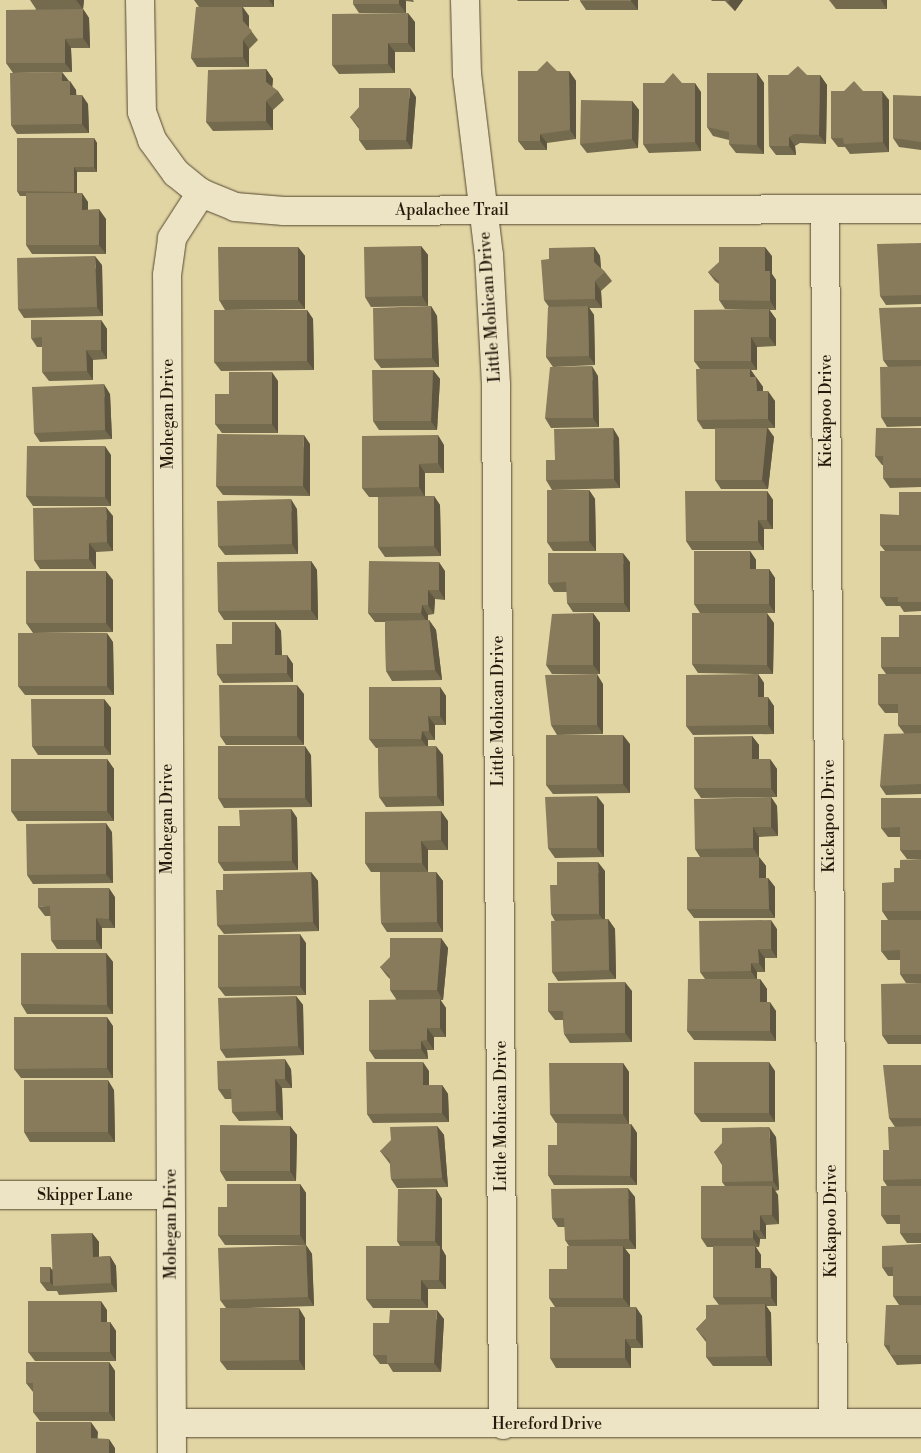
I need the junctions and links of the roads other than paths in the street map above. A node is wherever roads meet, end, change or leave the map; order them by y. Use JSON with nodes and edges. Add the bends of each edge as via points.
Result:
{"nodes":[{"id":1,"x":140,"y":0,"type":"edge"},
{"id":2,"x":465,"y":0,"type":"edge"},
{"id":3,"x":201,"y":193,"type":"junction"},
{"id":4,"x":483,"y":210,"type":"junction"},
{"id":5,"x":825,"y":210,"type":"junction"},
{"id":6,"x":921,"y":210,"type":"edge"},
{"id":7,"x":0,"y":1195,"type":"edge"},
{"id":8,"x":170,"y":1195,"type":"junction"},
{"id":9,"x":172,"y":1423,"type":"junction"},
{"id":10,"x":833,"y":1423,"type":"junction"},
{"id":11,"x":921,"y":1423,"type":"edge"},
{"id":12,"x":503,"y":1424,"type":"junction"},
{"id":13,"x":172,"y":1453,"type":"edge"}],
"edges":[{"from":1,"to":3,"type":"street","name":"Apalachee Trail","via":[[142,112],[152,140],[176,173]]},
{"from":2,"to":4,"type":"street","name":"Little Mohican Drive","via":[[467,74]]},
{"from":3,"to":4,"type":"street","name":"Apalachee Trail","via":[[235,207],[284,211]]},
{"from":3,"to":8,"type":"street","name":"Mohegan Drive","via":[[172,238],[167,275]]},
{"from":4,"to":5,"type":"street","name":"Apalachee Trail"},
{"from":4,"to":12,"type":"street","name":"Little Mohican Drive","via":[[496,386]]},
{"from":5,"to":6,"type":"street","name":"Apalachee Trail"},
{"from":5,"to":10,"type":"street","name":"Kickapoo Drive"},
{"from":7,"to":8,"type":"street","name":"Skipper Lane"},
{"from":8,"to":9,"type":"street","name":"Mohegan Drive"},
{"from":9,"to":12,"type":"street","name":"Hereford Drive"},
{"from":9,"to":13,"type":"street","name":"Mohegan Drive"},
{"from":10,"to":11,"type":"street","name":"Hereford Drive"},
{"from":10,"to":12,"type":"street","name":"Hereford Drive"}]}
